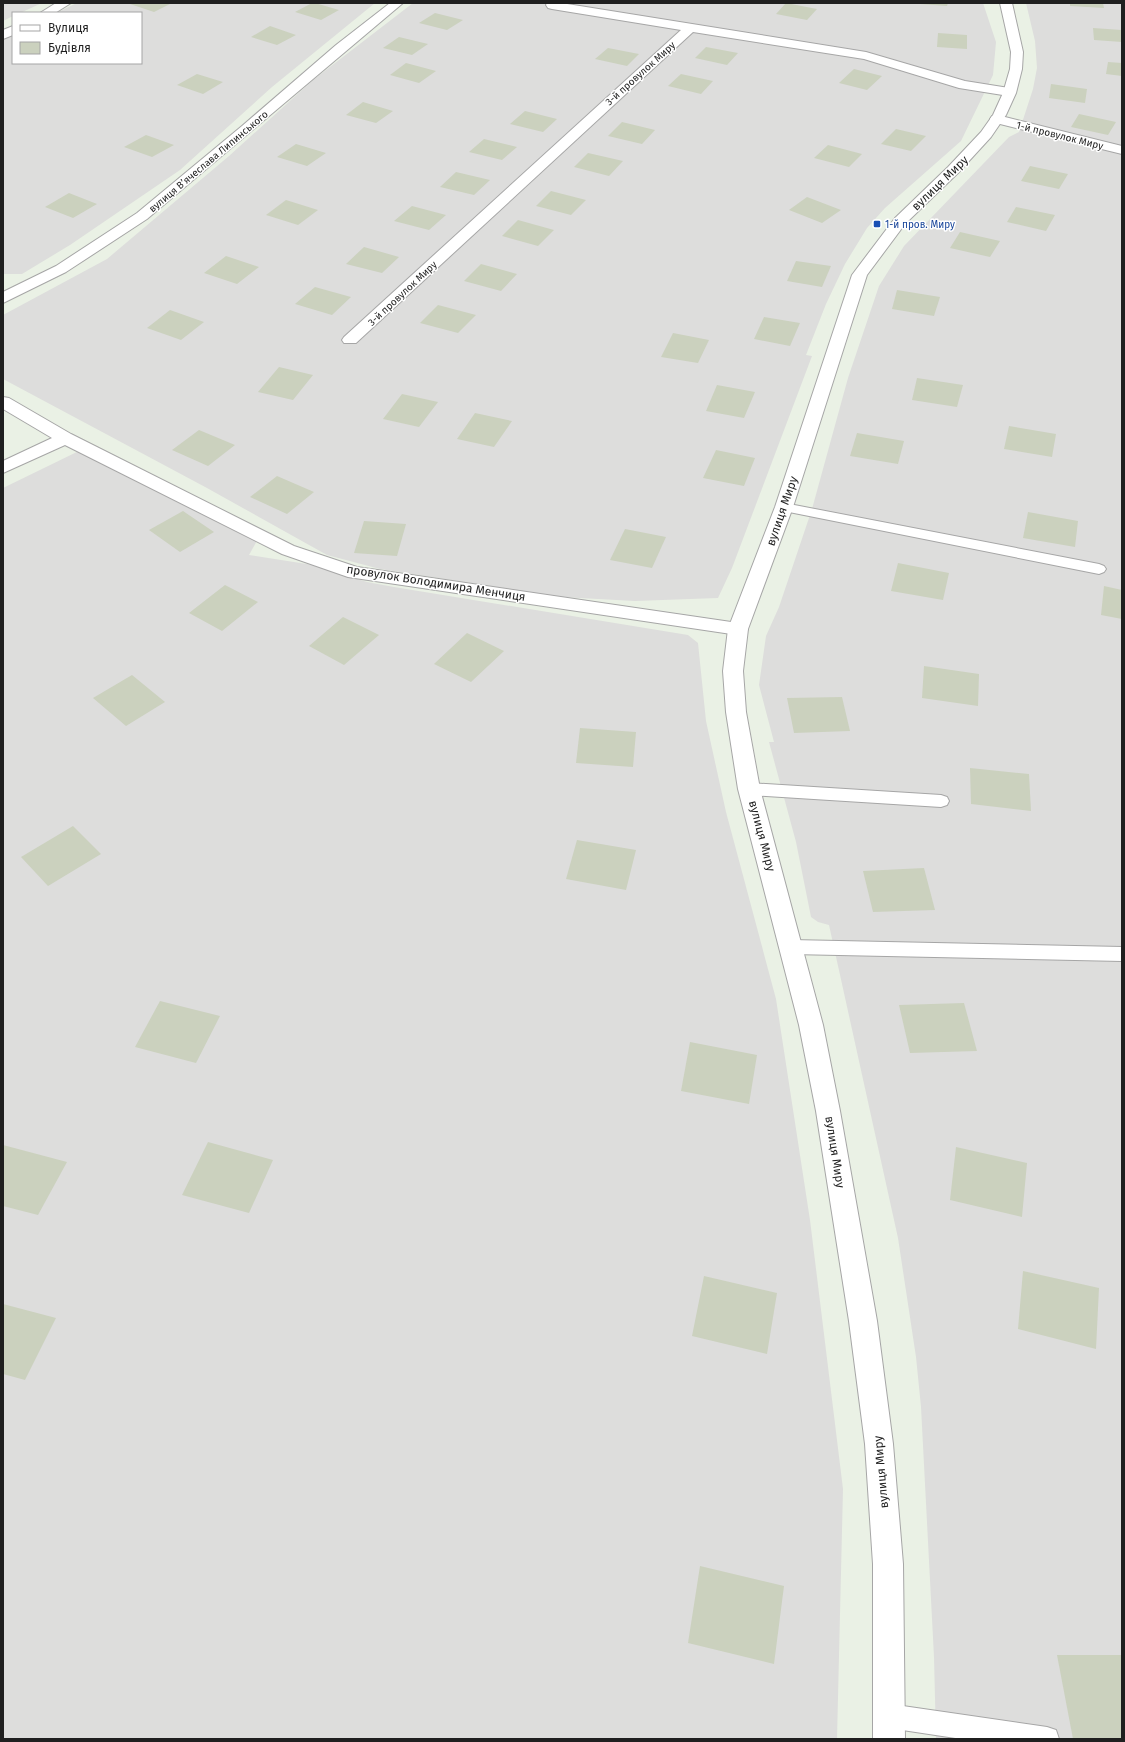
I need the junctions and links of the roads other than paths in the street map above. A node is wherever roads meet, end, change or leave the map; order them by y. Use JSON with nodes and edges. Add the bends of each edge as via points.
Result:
{"nodes":[{"id":1,"x":65,"y":3,"type":"edge"},
{"id":2,"x":397,"y":3,"type":"edge"},
{"id":3,"x":1006,"y":3,"type":"edge"},
{"id":4,"x":552,"y":4,"type":"dead end"},
{"id":5,"x":48,"y":12,"type":"edge"},
{"id":6,"x":690,"y":28,"type":"junction"},
{"id":7,"x":12,"y":30,"type":"edge"},
{"id":8,"x":3,"y":35,"type":"edge"},
{"id":9,"x":1009,"y":92,"type":"junction"},
{"id":10,"x":997,"y":119,"type":"junction"},
{"id":11,"x":1122,"y":150,"type":"edge"},
{"id":12,"x":7,"y":292,"type":"edge"},
{"id":13,"x":350,"y":340,"type":"dead end"},
{"id":14,"x":3,"y":402,"type":"edge"},
{"id":15,"x":65,"y":438,"type":"junction"},
{"id":16,"x":3,"y":468,"type":"edge"},
{"id":17,"x":784,"y":507,"type":"junction"},
{"id":18,"x":1099,"y":569,"type":"dead end"},
{"id":19,"x":738,"y":629,"type":"junction"},
{"id":20,"x":749,"y":789,"type":"junction"},
{"id":21,"x":941,"y":801,"type":"dead end"},
{"id":22,"x":791,"y":947,"type":"junction"},
{"id":23,"x":1122,"y":954,"type":"edge"},
{"id":24,"x":889,"y":1727,"type":"edge"},
{"id":25,"x":1047,"y":1739,"type":"edge"}],
"edges":[{"from":1,"to":5,"type":"street"},
{"from":2,"to":12,"type":"street","name":"вулиця Вʼячеслава Липинського","via":[[340,48],[142,216],[61,269]]},
{"from":3,"to":9,"type":"street","name":"вулиця Миру","via":[[1016,41],[1016,68]]},
{"from":4,"to":6,"type":"street"},
{"from":6,"to":9,"type":"street","via":[[866,56],[964,85]]},
{"from":6,"to":13,"type":"street","name":"3-й провулок Миру"},
{"from":7,"to":8,"type":"street"},
{"from":9,"to":10,"type":"street","name":"вулиця Миру"},
{"from":10,"to":11,"type":"street","name":"1-й провулок Миру"},
{"from":10,"to":17,"type":"street","name":"вулиця Миру","via":[[980,144],[900,222],[860,275]]},
{"from":14,"to":15,"type":"street"},
{"from":15,"to":16,"type":"street"},
{"from":15,"to":19,"type":"street","name":"провулок Володимира Менчиця","via":[[288,550],[355,573]]},
{"from":17,"to":18,"type":"lane"},
{"from":17,"to":19,"type":"street","name":"вулиця Миру"},
{"from":19,"to":20,"type":"street","name":"вулиця Миру","via":[[733,671],[736,712]]},
{"from":20,"to":21,"type":"lane"},
{"from":20,"to":22,"type":"street","name":"вулиця Миру"},
{"from":22,"to":23,"type":"lane"},
{"from":22,"to":24,"type":"street","name":"вулиця Миру","via":[[812,1025],[828,1111],[863,1321],[879,1444],[888,1564]]},
{"from":24,"to":25,"type":"lane"}]}
